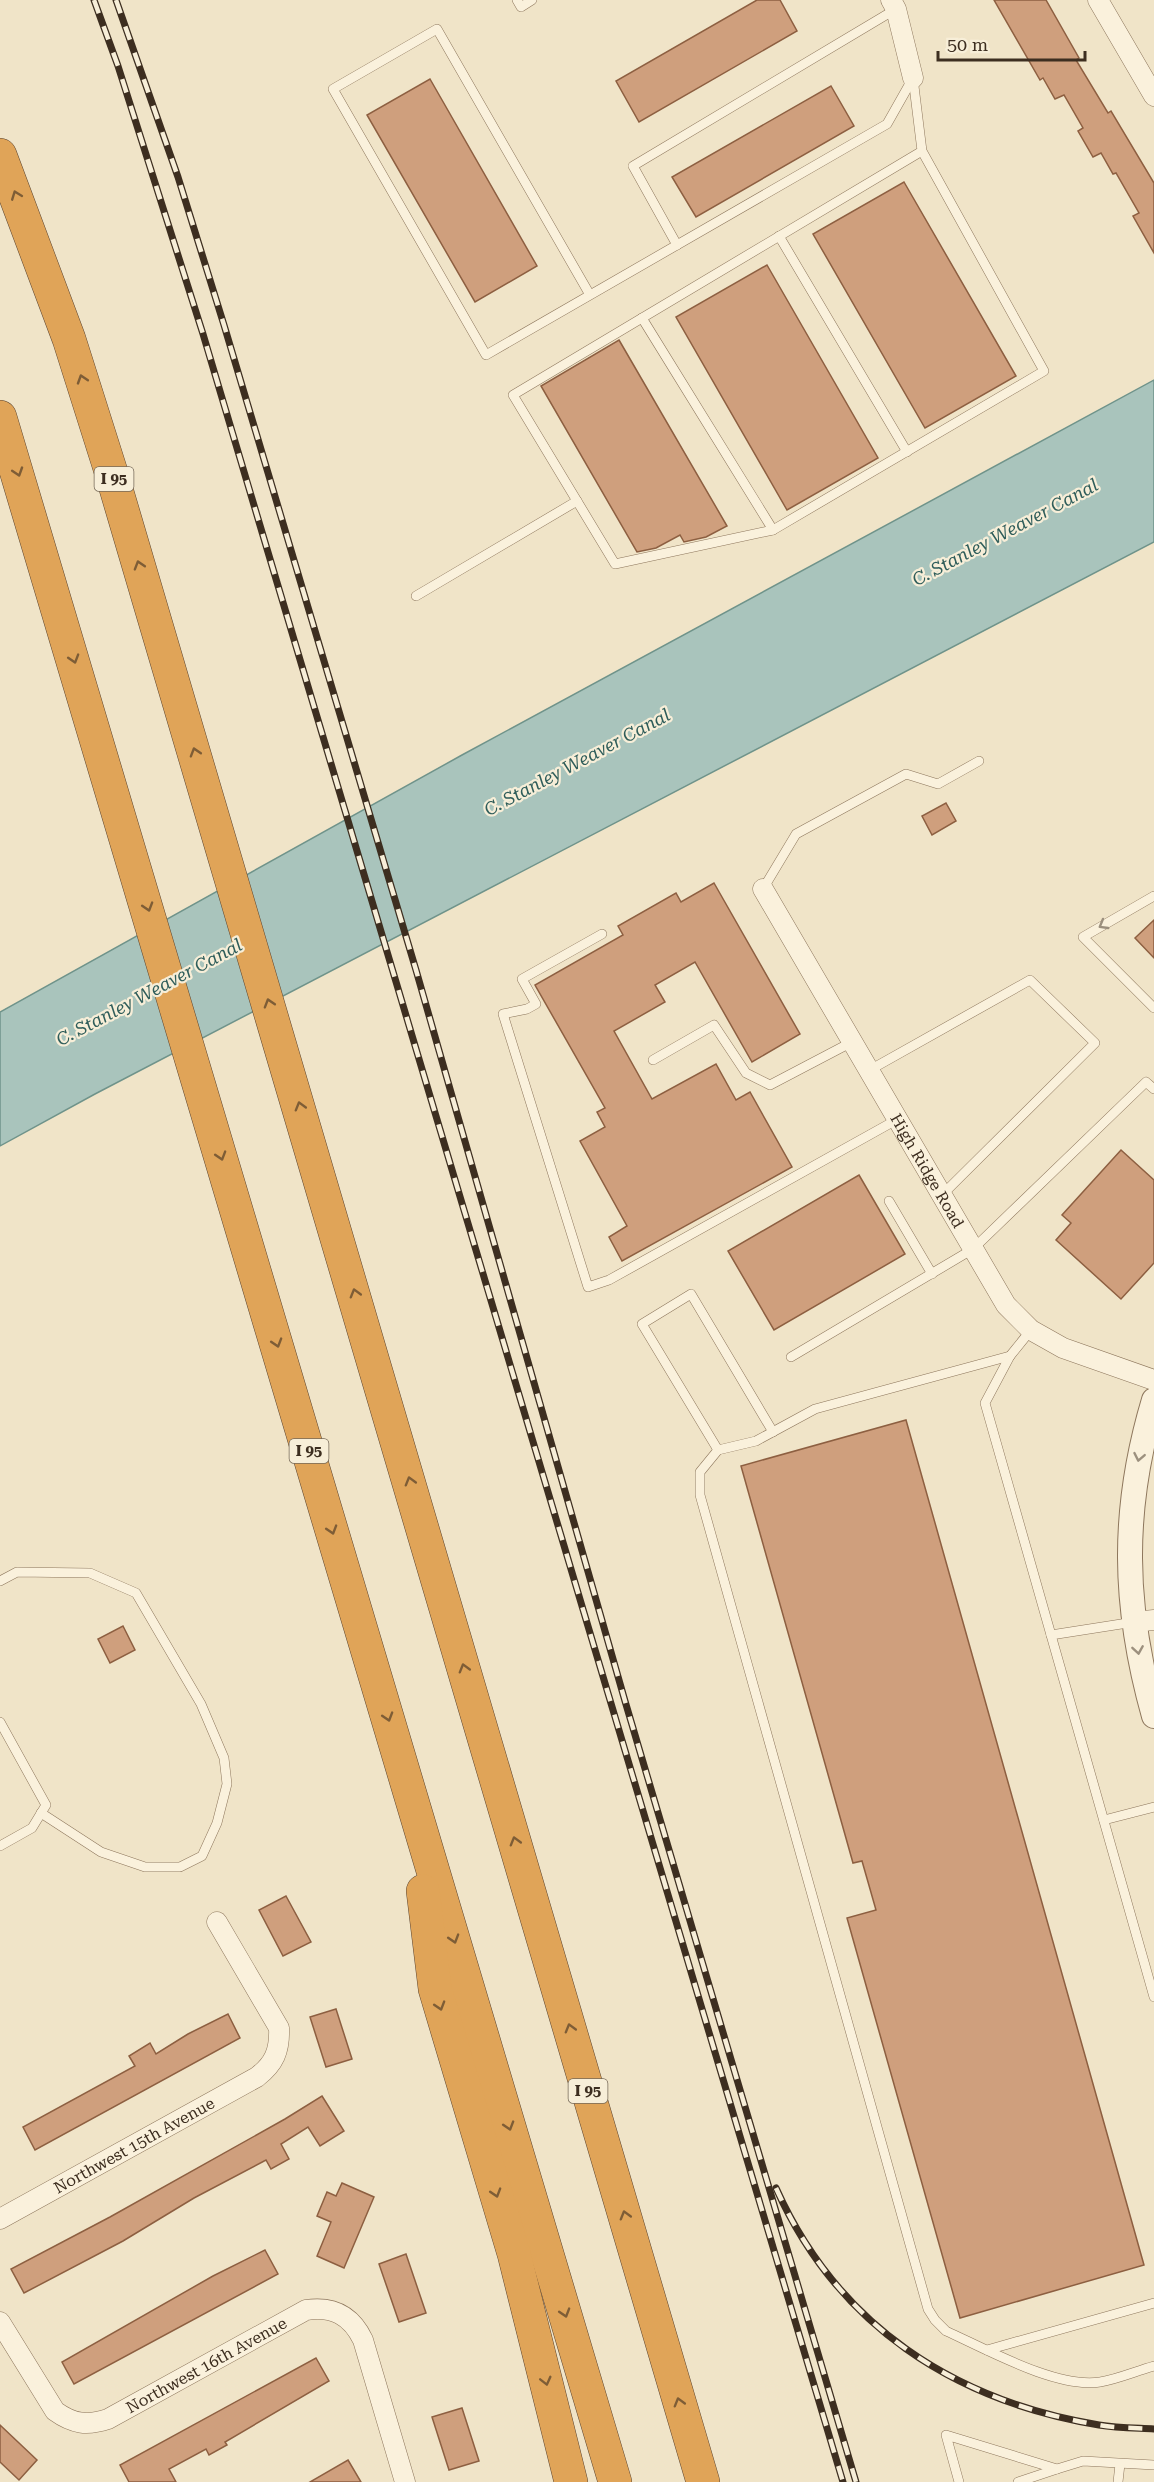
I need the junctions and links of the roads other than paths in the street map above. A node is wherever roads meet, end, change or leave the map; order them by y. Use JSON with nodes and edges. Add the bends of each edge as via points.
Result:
{"nodes":[{"id":1,"x":517,"y":0,"type":"edge"},
{"id":2,"x":532,"y":0,"type":"edge"},
{"id":3,"x":1098,"y":0,"type":"edge"},
{"id":4,"x":894,"y":4,"type":"edge"},
{"id":5,"x":913,"y":78,"type":"junction"},
{"id":6,"x":1152,"y":89,"type":"edge"},
{"id":7,"x":922,"y":151,"type":"junction"},
{"id":8,"x":0,"y":155,"type":"edge"},
{"id":9,"x":779,"y":236,"type":"junction"},
{"id":10,"x":677,"y":245,"type":"junction"},
{"id":11,"x":590,"y":295,"type":"junction"},
{"id":12,"x":642,"y":318,"type":"junction"},
{"id":13,"x":0,"y":417,"type":"edge"},
{"id":14,"x":907,"y":452,"type":"junction"},
{"id":15,"x":577,"y":501,"type":"junction"},
{"id":16,"x":773,"y":530,"type":"junction"},
{"id":17,"x":416,"y":596,"type":"dead end"},
{"id":18,"x":979,"y":761,"type":"dead end"},
{"id":19,"x":763,"y":888,"type":"joint"},
{"id":20,"x":1154,"y":896,"type":"edge"},
{"id":21,"x":602,"y":934,"type":"dead end"},
{"id":22,"x":1154,"y":1008,"type":"edge"},
{"id":23,"x":852,"y":1042,"type":"junction"},
{"id":24,"x":653,"y":1060,"type":"dead end"},
{"id":25,"x":868,"y":1071,"type":"junction"},
{"id":26,"x":1154,"y":1089,"type":"edge"},
{"id":27,"x":898,"y":1119,"type":"junction"},
{"id":28,"x":942,"y":1195,"type":"junction"},
{"id":29,"x":889,"y":1200,"type":"dead end"},
{"id":30,"x":973,"y":1249,"type":"junction"},
{"id":31,"x":932,"y":1274,"type":"junction"},
{"id":32,"x":1031,"y":1330,"type":"junction"},
{"id":33,"x":1010,"y":1356,"type":"junction"},
{"id":34,"x":791,"y":1357,"type":"dead end"},
{"id":35,"x":1154,"y":1380,"type":"edge"},
{"id":36,"x":1154,"y":1400,"type":"edge"},
{"id":37,"x":773,"y":1432,"type":"junction"},
{"id":38,"x":717,"y":1450,"type":"junction"},
{"id":39,"x":0,"y":1581,"type":"edge"},
{"id":40,"x":1144,"y":1621,"type":"edge"},
{"id":41,"x":1050,"y":1635,"type":"junction"},
{"id":42,"x":1154,"y":1716,"type":"edge"},
{"id":43,"x":0,"y":1722,"type":"edge"},
{"id":44,"x":413,"y":1803,"type":"junction"},
{"id":45,"x":1154,"y":1807,"type":"edge"},
{"id":46,"x":41,"y":1813,"type":"junction"},
{"id":47,"x":1104,"y":1820,"type":"junction"},
{"id":48,"x":0,"y":1846,"type":"edge"},
{"id":49,"x":217,"y":1922,"type":"dead end"},
{"id":50,"x":1154,"y":1997,"type":"edge"},
{"id":51,"x":0,"y":2219,"type":"edge"},
{"id":52,"x":1154,"y":2303,"type":"edge"},
{"id":53,"x":0,"y":2322,"type":"edge"},
{"id":54,"x":987,"y":2350,"type":"junction"},
{"id":55,"x":1154,"y":2366,"type":"edge"},
{"id":56,"x":1120,"y":2464,"type":"junction"},
{"id":57,"x":1154,"y":2465,"type":"edge"},
{"id":58,"x":1058,"y":2469,"type":"junction"},
{"id":59,"x":704,"y":2474,"type":"edge"},
{"id":60,"x":405,"y":2482,"type":"edge"},
{"id":61,"x":571,"y":2482,"type":"edge"},
{"id":62,"x":615,"y":2482,"type":"edge"},
{"id":63,"x":959,"y":2482,"type":"edge"},
{"id":64,"x":1018,"y":2482,"type":"edge"},
{"id":65,"x":1118,"y":2482,"type":"edge"}],
"edges":[{"from":1,"to":2,"type":"lane","via":[[521,7]]},
{"from":3,"to":6,"type":"street"},
{"from":4,"to":5,"type":"street"},
{"from":4,"to":10,"type":"lane","via":[[633,166]]},
{"from":5,"to":7,"type":"lane"},
{"from":5,"to":10,"type":"lane","via":[[887,124]]},
{"from":7,"to":9,"type":"lane"},
{"from":7,"to":14,"type":"lane","via":[[1044,372]]},
{"from":59,"to":8,"type":"highway","number":"I 95","one_way":true,"via":[[88,395]]},
{"from":9,"to":12,"type":"lane"},
{"from":9,"to":14,"type":"lane"},
{"from":10,"to":11,"type":"lane"},
{"from":11,"to":11,"type":"lane","via":[[486,355],[333,89],[437,29]]},
{"from":12,"to":15,"type":"lane","via":[[513,395]]},
{"from":12,"to":16,"type":"lane"},
{"from":13,"to":44,"type":"highway","number":"I 95","one_way":true},
{"from":14,"to":16,"type":"lane"},
{"from":15,"to":16,"type":"lane","via":[[615,564]]},
{"from":15,"to":17,"type":"lane"},
{"from":18,"to":19,"type":"lane","via":[[938,784],[906,774],[796,834]]},
{"from":19,"to":23,"type":"street","name":"High Ridge Road"},
{"from":20,"to":22,"type":"lane","one_way":true,"via":[[1083,937]]},
{"from":21,"to":27,"type":"lane","via":[[522,979],[536,1004],[503,1014],[588,1287],[609,1280]]},
{"from":23,"to":24,"type":"lane","via":[[770,1085],[746,1073],[714,1025]]},
{"from":23,"to":25,"type":"street","name":"High Ridge Road"},
{"from":25,"to":27,"type":"street","name":"High Ridge Road"},
{"from":25,"to":28,"type":"lane","via":[[1030,980],[1095,1043]]},
{"from":26,"to":30,"type":"lane","via":[[1146,1082]]},
{"from":27,"to":28,"type":"street","name":"High Ridge Road"},
{"from":28,"to":30,"type":"street","name":"High Ridge Road"},
{"from":29,"to":31,"type":"lane"},
{"from":30,"to":31,"type":"lane"},
{"from":30,"to":32,"type":"street","name":"High Ridge Road","via":[[1006,1305]]},
{"from":31,"to":34,"type":"lane"},
{"from":32,"to":33,"type":"lane"},
{"from":32,"to":35,"type":"street","name":"High Ridge Road","via":[[1063,1348]]},
{"from":33,"to":37,"type":"lane","via":[[815,1409]]},
{"from":33,"to":41,"type":"lane","via":[[985,1403]]},
{"from":36,"to":40,"type":"street","one_way":true,"via":[[1140,1447],[1130,1520],[1129,1563]]},
{"from":37,"to":38,"type":"lane","via":[[756,1441]]},
{"from":37,"to":38,"type":"lane","via":[[691,1294],[642,1324]]},
{"from":38,"to":54,"type":"lane","via":[[700,1472],[700,1495],[928,2309],[946,2331]]},
{"from":39,"to":46,"type":"lane","via":[[17,1572],[90,1573],[136,1593],[201,1704],[224,1758],[227,1784],[217,1823],[202,1856],[180,1867],[145,1867],[101,1852]]},
{"from":40,"to":41,"type":"lane"},
{"from":40,"to":42,"type":"street","one_way":true,"via":[[1139,1655]]},
{"from":41,"to":47,"type":"lane"},
{"from":43,"to":46,"type":"lane","via":[[46,1806]]},
{"from":44,"to":61,"type":"highway","one_way":true,"via":[[435,1989],[514,2254]]},
{"from":44,"to":62,"type":"highway","number":"I 95","one_way":true},
{"from":45,"to":47,"type":"lane"},
{"from":46,"to":48,"type":"lane","via":[[32,1828]]},
{"from":47,"to":50,"type":"lane"},
{"from":49,"to":51,"type":"street","name":"Northwest 15th Avenue","via":[[279,2028],[280,2043],[268,2068]]},
{"from":52,"to":54,"type":"lane"},
{"from":53,"to":60,"type":"street","name":"Northwest 16th Avenue","via":[[55,2412],[66,2420],[94,2424],[306,2310],[334,2310],[357,2327],[363,2340]]},
{"from":54,"to":55,"type":"lane","via":[[1040,2373],[1074,2381],[1099,2382]]},
{"from":56,"to":57,"type":"lane"},
{"from":56,"to":58,"type":"lane","via":[[1083,2461]]},
{"from":56,"to":65,"type":"lane"},
{"from":58,"to":63,"type":"lane","via":[[946,2435]]},
{"from":58,"to":64,"type":"lane"}]}
